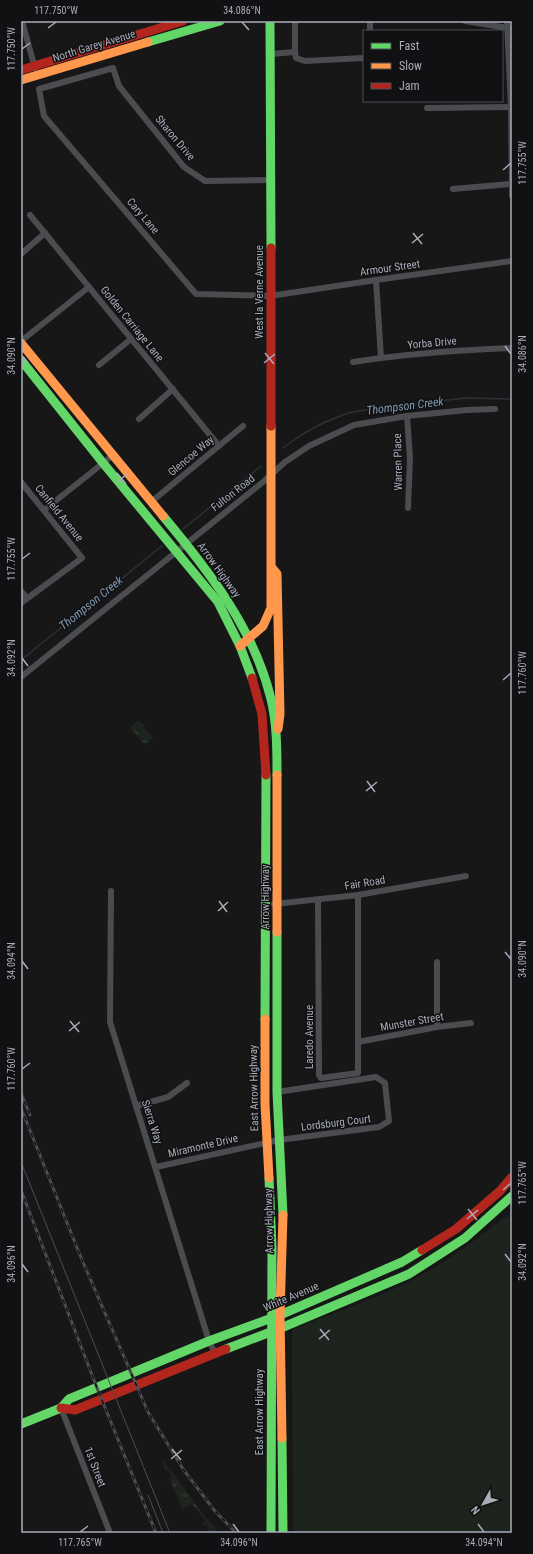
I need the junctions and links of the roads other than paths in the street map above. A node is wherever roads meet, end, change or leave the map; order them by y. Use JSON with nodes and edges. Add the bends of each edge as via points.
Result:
{"nodes":[{"id":1,"x":22,"y":21,"type":"edge"},
{"id":2,"x":183,"y":21,"type":"edge"},
{"id":3,"x":220,"y":21,"type":"edge"},
{"id":4,"x":270,"y":21,"type":"edge"},
{"id":5,"x":296,"y":21,"type":"edge"},
{"id":6,"x":465,"y":21,"type":"edge"},
{"id":7,"x":507,"y":21,"type":"edge"},
{"id":8,"x":508,"y":28,"type":"junction"},
{"id":9,"x":125,"y":38,"type":"junction"},
{"id":10,"x":116,"y":52,"type":"junction"},
{"id":11,"x":295,"y":52,"type":"junction"},
{"id":12,"x":271,"y":54,"type":"junction"},
{"id":13,"x":363,"y":58,"type":"edge"},
{"id":14,"x":35,"y":66,"type":"junction"},
{"id":15,"x":113,"y":68,"type":"joint"},
{"id":16,"x":21,"y":70,"type":"edge"},
{"id":17,"x":38,"y":76,"type":"junction"},
{"id":18,"x":21,"y":80,"type":"edge"},
{"id":19,"x":511,"y":107,"type":"junction"},
{"id":20,"x":427,"y":108,"type":"dead end"},
{"id":21,"x":271,"y":180,"type":"junction"},
{"id":22,"x":511,"y":184,"type":"edge"},
{"id":23,"x":453,"y":189,"type":"dead end"},
{"id":24,"x":512,"y":196,"type":"edge"},
{"id":25,"x":30,"y":215,"type":"dead end"},
{"id":26,"x":45,"y":233,"type":"junction"},
{"id":27,"x":21,"y":254,"type":"edge"},
{"id":28,"x":512,"y":262,"type":"edge"},
{"id":29,"x":376,"y":280,"type":"junction"},
{"id":30,"x":89,"y":287,"type":"junction"},
{"id":31,"x":270,"y":296,"type":"junction"},
{"id":32,"x":131,"y":339,"type":"junction"},
{"id":33,"x":21,"y":342,"type":"edge"},
{"id":34,"x":512,"y":348,"type":"edge"},
{"id":35,"x":381,"y":358,"type":"junction"},
{"id":36,"x":21,"y":360,"type":"edge"},
{"id":37,"x":353,"y":362,"type":"dead end"},
{"id":38,"x":99,"y":365,"type":"dead end"},
{"id":39,"x":173,"y":389,"type":"junction"},
{"id":40,"x":495,"y":410,"type":"dead end"},
{"id":41,"x":407,"y":416,"type":"junction"},
{"id":42,"x":139,"y":419,"type":"dead end"},
{"id":43,"x":243,"y":426,"type":"dead end"},
{"id":44,"x":219,"y":446,"type":"junction"},
{"id":45,"x":112,"y":456,"type":"junction"},
{"id":46,"x":103,"y":463,"type":"junction"},
{"id":47,"x":272,"y":475,"type":"junction"},
{"id":48,"x":21,"y":482,"type":"edge"},
{"id":49,"x":151,"y":502,"type":"junction"},
{"id":50,"x":408,"y":508,"type":"dead end"},
{"id":51,"x":44,"y":510,"type":"junction"},
{"id":52,"x":186,"y":544,"type":"junction"},
{"id":53,"x":176,"y":551,"type":"junction"},
{"id":54,"x":272,"y":568,"type":"junction"},
{"id":55,"x":21,"y":591,"type":"edge"},
{"id":56,"x":27,"y":598,"type":"junction"},
{"id":57,"x":21,"y":603,"type":"edge"},
{"id":58,"x":249,"y":639,"type":"junction"},
{"id":59,"x":240,"y":646,"type":"junction"},
{"id":60,"x":21,"y":677,"type":"edge"},
{"id":61,"x":277,"y":737,"type":"junction"},
{"id":62,"x":265,"y":738,"type":"junction"},
{"id":63,"x":466,"y":876,"type":"dead end"},
{"id":64,"x":111,"y":891,"type":"dead end"},
{"id":65,"x":358,"y":895,"type":"junction"},
{"id":66,"x":318,"y":900,"type":"junction"},
{"id":67,"x":277,"y":904,"type":"junction"},
{"id":68,"x":266,"y":905,"type":"junction"},
{"id":69,"x":436,"y":962,"type":"dead end"},
{"id":70,"x":471,"y":1023,"type":"dead end"},
{"id":71,"x":438,"y":1027,"type":"junction"},
{"id":72,"x":358,"y":1042,"type":"junction"},
{"id":73,"x":187,"y":1083,"type":"dead end"},
{"id":74,"x":277,"y":1092,"type":"junction"},
{"id":75,"x":136,"y":1106,"type":"junction"},
{"id":76,"x":279,"y":1140,"type":"junction"},
{"id":77,"x":267,"y":1142,"type":"junction"},
{"id":78,"x":156,"y":1167,"type":"junction"},
{"id":79,"x":512,"y":1177,"type":"edge"},
{"id":80,"x":512,"y":1196,"type":"edge"},
{"id":81,"x":280,"y":1316,"type":"junction"},
{"id":82,"x":271,"y":1319,"type":"junction"},
{"id":83,"x":281,"y":1328,"type":"junction"},
{"id":84,"x":271,"y":1331,"type":"junction"},
{"id":85,"x":209,"y":1341,"type":"junction"},
{"id":86,"x":215,"y":1353,"type":"junction"},
{"id":87,"x":61,"y":1408,"type":"junction"},
{"id":88,"x":21,"y":1424,"type":"edge"},
{"id":89,"x":110,"y":1533,"type":"edge"},
{"id":90,"x":271,"y":1533,"type":"edge"},
{"id":91,"x":283,"y":1533,"type":"edge"}],
"edges":[{"from":1,"to":14,"type":"street"},
{"from":2,"to":9,"type":"main road","name":"North Garey Avenue"},
{"from":3,"to":10,"type":"main road","name":"North Garey Avenue"},
{"from":4,"to":12,"type":"main road","name":"West la Verne Avenue"},
{"from":5,"to":11,"type":"street"},
{"from":6,"to":8,"type":"street"},
{"from":7,"to":8,"type":"street"},
{"from":8,"to":19,"type":"street"},
{"from":9,"to":10,"type":"main road"},
{"from":9,"to":14,"type":"main road","name":"North Garey Avenue"},
{"from":10,"to":17,"type":"main road","name":"North Garey Avenue"},
{"from":11,"to":12,"type":"street"},
{"from":11,"to":13,"type":"street","via":[[296,58],[305,61]]},
{"from":12,"to":21,"type":"main road","name":"West la Verne Avenue"},
{"from":14,"to":16,"type":"main road","name":"North Garey Avenue"},
{"from":14,"to":17,"type":"street"},
{"from":15,"to":21,"type":"street","name":"Sharon Drive","via":[[119,86],[184,167],[205,181]]},
{"from":15,"to":31,"type":"street","name":"Cary Lane","via":[[40,89],[44,116],[196,294]]},
{"from":17,"to":18,"type":"main road","name":"North Garey Avenue"},
{"from":19,"to":20,"type":"street"},
{"from":19,"to":22,"type":"street"},
{"from":21,"to":31,"type":"main road","name":"West la Verne Avenue"},
{"from":22,"to":23,"type":"street"},
{"from":22,"to":24,"type":"street"},
{"from":25,"to":26,"type":"street","name":"Golden Carriage Lane"},
{"from":26,"to":27,"type":"street"},
{"from":26,"to":30,"type":"street","name":"Golden Carriage Lane"},
{"from":28,"to":29,"type":"street","name":"Armour Street"},
{"from":29,"to":31,"type":"street","name":"Armour Street"},
{"from":29,"to":35,"type":"street"},
{"from":30,"to":32,"type":"street","name":"Golden Carriage Lane"},
{"from":30,"to":33,"type":"street"},
{"from":31,"to":47,"type":"main road","name":"West la Verne Avenue"},
{"from":32,"to":38,"type":"street"},
{"from":32,"to":39,"type":"street","name":"Golden Carriage Lane"},
{"from":33,"to":45,"type":"main road","name":"Arrow Highway"},
{"from":34,"to":35,"type":"street","name":"Yorba Drive"},
{"from":35,"to":37,"type":"street","name":"Yorba Drive"},
{"from":36,"to":46,"type":"main road","name":"Arrow Highway"},
{"from":39,"to":42,"type":"street"},
{"from":39,"to":44,"type":"street","name":"Golden Carriage Lane"},
{"from":40,"to":41,"type":"street","name":"Fulton Road"},
{"from":41,"to":47,"type":"street","name":"Fulton Road","via":[[354,424],[344,428],[285,462]]},
{"from":41,"to":50,"type":"street","name":"Warren Place","via":[[410,458]]},
{"from":43,"to":44,"type":"street","name":"Glencoe Way"},
{"from":44,"to":49,"type":"street","name":"Glencoe Way"},
{"from":45,"to":46,"type":"street"},
{"from":45,"to":49,"type":"main road","name":"Arrow Highway"},
{"from":46,"to":51,"type":"street"},
{"from":46,"to":53,"type":"main road","name":"Arrow Highway"},
{"from":47,"to":52,"type":"street","name":"Fulton Road"},
{"from":47,"to":54,"type":"main road","name":"West la Verne Avenue"},
{"from":48,"to":51,"type":"street","name":"Canfield Avenue"},
{"from":49,"to":52,"type":"main road","name":"Arrow Highway"},
{"from":51,"to":56,"type":"street","name":"Canfield Avenue","via":[[82,558]]},
{"from":52,"to":53,"type":"street","name":"Fulton Road"},
{"from":52,"to":58,"type":"main road","name":"Arrow Highway","via":[[224,595]]},
{"from":53,"to":59,"type":"main road","name":"Arrow Highway","via":[[218,602]]},
{"from":53,"to":60,"type":"street","name":"Fulton Road"},
{"from":54,"to":58,"type":"main road","name":"West la Verne Avenue","via":[[271,608],[263,626]]},
{"from":54,"to":61,"type":"main road","via":[[277,574],[280,714]]},
{"from":55,"to":56,"type":"street"},
{"from":56,"to":57,"type":"street"},
{"from":58,"to":59,"type":"main road","name":"West la Verne Avenue"},
{"from":58,"to":61,"type":"main road","name":"Arrow Highway","via":[[266,684]]},
{"from":59,"to":62,"type":"main road","name":"East Arrow Highway","via":[[258,696]]},
{"from":61,"to":62,"type":"street"},
{"from":61,"to":67,"type":"main road","name":"Arrow Highway"},
{"from":62,"to":68,"type":"main road","name":"East Arrow Highway"},
{"from":63,"to":65,"type":"street","name":"Fair Road"},
{"from":64,"to":75,"type":"street","name":"Sierra Way","via":[[110,1022]]},
{"from":65,"to":66,"type":"street","name":"Fair Road"},
{"from":65,"to":72,"type":"street","name":"Laredo Avenue"},
{"from":66,"to":67,"type":"street","name":"Fair Road"},
{"from":66,"to":72,"type":"street","name":"Laredo Avenue","via":[[319,1075],[322,1078],[358,1073]]},
{"from":67,"to":68,"type":"street","name":"Fair Road"},
{"from":67,"to":74,"type":"main road","name":"Arrow Highway"},
{"from":68,"to":77,"type":"main road","name":"East Arrow Highway"},
{"from":69,"to":71,"type":"street"},
{"from":70,"to":71,"type":"street","name":"Munster Street"},
{"from":71,"to":72,"type":"street","name":"Munster Street"},
{"from":73,"to":75,"type":"street","via":[[168,1097]]},
{"from":74,"to":76,"type":"main road","name":"Arrow Highway"},
{"from":74,"to":76,"type":"street","name":"Lordsburg Court","via":[[376,1077],[385,1083],[389,1121],[379,1127]]},
{"from":75,"to":78,"type":"street","name":"Sierra Way"},
{"from":76,"to":77,"type":"street","name":"Miramonte Drive"},
{"from":76,"to":81,"type":"main road","name":"Arrow Highway","via":[[283,1222]]},
{"from":77,"to":78,"type":"street","name":"Miramonte Drive"},
{"from":77,"to":82,"type":"main road","name":"East Arrow Highway","via":[[271,1213]]},
{"from":78,"to":85,"type":"street","name":"Sierra Way"},
{"from":79,"to":81,"type":"main road","name":"White Avenue","via":[[500,1191],[456,1229],[402,1262]]},
{"from":80,"to":83,"type":"main road","name":"White Avenue","via":[[465,1238],[409,1274]]},
{"from":81,"to":82,"type":"main road","name":"White Avenue"},
{"from":81,"to":83,"type":"main road","name":"Arrow Highway"},
{"from":82,"to":84,"type":"main road","name":"East Arrow Highway"},
{"from":82,"to":85,"type":"main road","name":"White Avenue"},
{"from":83,"to":84,"type":"main road","name":"White Avenue"},
{"from":83,"to":91,"type":"main road","name":"Arrow Highway"},
{"from":84,"to":86,"type":"main road","name":"White Avenue"},
{"from":84,"to":90,"type":"main road","name":"East Arrow Highway"},
{"from":85,"to":86,"type":"street","name":"Sierra Way"},
{"from":85,"to":87,"type":"main road","name":"White Avenue","via":[[69,1399]]},
{"from":86,"to":87,"type":"main road","name":"White Avenue","via":[[75,1410]]},
{"from":87,"to":88,"type":"main road","name":"White Avenue"},
{"from":87,"to":89,"type":"street","name":"1st Street"}]}
